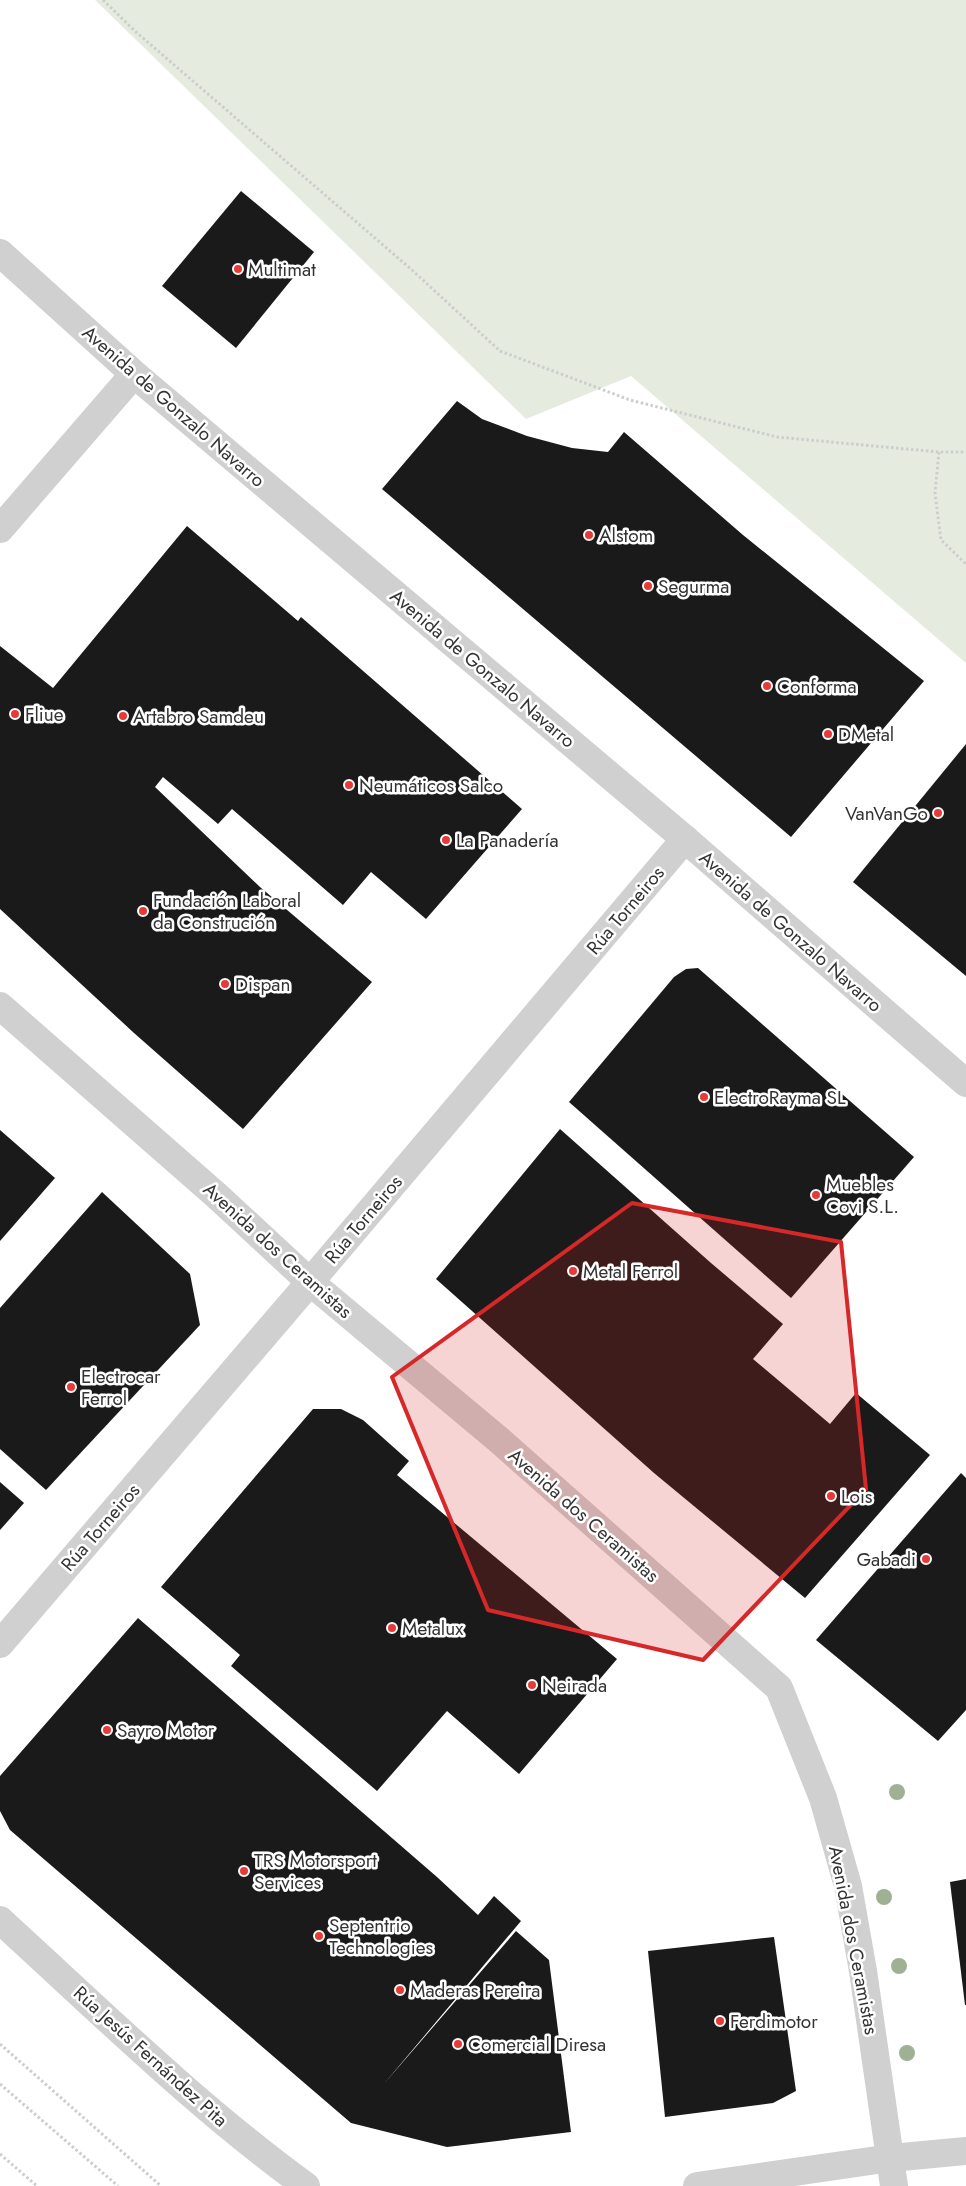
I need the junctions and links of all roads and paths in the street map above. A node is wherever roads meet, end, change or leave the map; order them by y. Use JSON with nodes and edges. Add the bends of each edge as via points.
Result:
{"nodes":[{"id":1,"x":103,"y":0,"type":"edge"},
{"id":2,"x":0,"y":253,"type":"edge"},
{"id":3,"x":134,"y":374,"type":"junction"},
{"id":4,"x":939,"y":452,"type":"junction"},
{"id":5,"x":966,"y":452,"type":"edge"},
{"id":6,"x":0,"y":529,"type":"edge"},
{"id":7,"x":966,"y":564,"type":"edge"},
{"id":8,"x":685,"y":839,"type":"junction"},
{"id":9,"x":0,"y":1006,"type":"edge"},
{"id":10,"x":966,"y":1083,"type":"edge"},
{"id":11,"x":310,"y":1282,"type":"junction"},
{"id":12,"x":0,"y":1644,"type":"edge"},
{"id":13,"x":0,"y":1920,"type":"edge"},
{"id":14,"x":0,"y":2044,"type":"edge"},
{"id":15,"x":0,"y":2084,"type":"edge"},
{"id":16,"x":966,"y":2151,"type":"edge"},
{"id":17,"x":0,"y":2154,"type":"edge"},
{"id":18,"x":891,"y":2158,"type":"junction"},
{"id":19,"x":37,"y":2186,"type":"edge"},
{"id":20,"x":118,"y":2186,"type":"edge"},
{"id":21,"x":162,"y":2186,"type":"edge"},
{"id":22,"x":306,"y":2186,"type":"edge"},
{"id":23,"x":697,"y":2186,"type":"edge"},
{"id":24,"x":894,"y":2186,"type":"edge"}],
"edges":[{"from":1,"to":4,"type":"path","via":[[500,351],[630,400],[777,438]]},
{"from":2,"to":3,"type":"street","name":"Avenida de Gonzalo Navarro"},
{"from":3,"to":6,"type":"street"},
{"from":3,"to":8,"type":"street","name":"Avenida de Gonzalo Navarro"},
{"from":4,"to":5,"type":"path"},
{"from":4,"to":7,"type":"path","via":[[935,493],[941,540]]},
{"from":8,"to":10,"type":"street","name":"Avenida de Gonzalo Navarro"},
{"from":8,"to":11,"type":"street","name":"Rúa Torneiros"},
{"from":9,"to":11,"type":"street","name":"Avenida dos Ceramistas"},
{"from":11,"to":12,"type":"street","name":"Rúa Torneiros"},
{"from":11,"to":18,"type":"street","name":"Avenida dos Ceramistas","via":[[499,1440],[779,1688],[823,1798],[848,1886]]},
{"from":13,"to":22,"type":"street","name":"Rúa Jesús Fernández Pita","via":[[256,2150]]},
{"from":14,"to":21,"type":"path"},
{"from":15,"to":20,"type":"path"},
{"from":16,"to":18,"type":"street"},
{"from":17,"to":19,"type":"path"},
{"from":18,"to":23,"type":"street"},
{"from":18,"to":24,"type":"street","name":"Avenida dos Ceramistas"}]}
